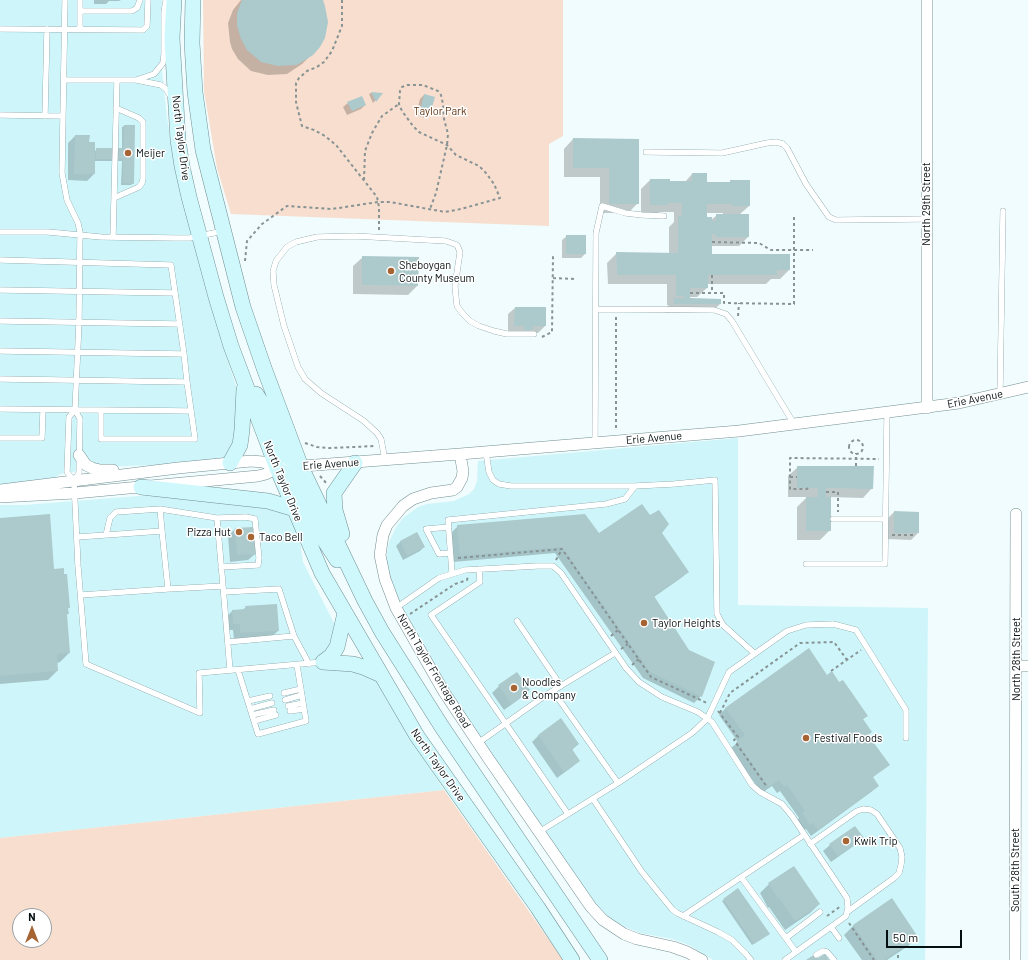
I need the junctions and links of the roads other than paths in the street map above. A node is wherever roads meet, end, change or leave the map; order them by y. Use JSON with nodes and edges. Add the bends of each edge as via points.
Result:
{"nodes":[{"id":1,"x":65,"y":0,"type":"edge"},
{"id":2,"x":80,"y":0,"type":"edge"},
{"id":3,"x":140,"y":0,"type":"edge"},
{"id":4,"x":148,"y":0,"type":"edge"},
{"id":5,"x":166,"y":0,"type":"edge"},
{"id":6,"x":174,"y":0,"type":"edge"},
{"id":7,"x":193,"y":0,"type":"edge"},
{"id":8,"x":927,"y":0,"type":"edge"},
{"id":9,"x":80,"y":11,"type":"junction"},
{"id":10,"x":0,"y":28,"type":"edge"},
{"id":11,"x":47,"y":29,"type":"junction"},
{"id":12,"x":64,"y":29,"type":"junction"},
{"id":13,"x":80,"y":30,"type":"junction"},
{"id":14,"x":64,"y":80,"type":"junction"},
{"id":15,"x":117,"y":80,"type":"junction"},
{"id":16,"x":136,"y":80,"type":"junction"},
{"id":17,"x":176,"y":107,"type":"junction"},
{"id":18,"x":116,"y":108,"type":"junction"},
{"id":19,"x":0,"y":115,"type":"edge"},
{"id":20,"x":45,"y":116,"type":"junction"},
{"id":21,"x":63,"y":116,"type":"junction"},
{"id":22,"x":646,"y":152,"type":"dead end"},
{"id":23,"x":114,"y":198,"type":"junction"},
{"id":24,"x":1003,"y":211,"type":"dead end"},
{"id":25,"x":664,"y":216,"type":"dead end"},
{"id":26,"x":926,"y":219,"type":"junction"},
{"id":27,"x":223,"y":231,"type":"junction"},
{"id":28,"x":0,"y":232,"type":"edge"},
{"id":29,"x":80,"y":235,"type":"junction"},
{"id":30,"x":200,"y":236,"type":"junction"},
{"id":31,"x":113,"y":237,"type":"junction"},
{"id":32,"x":0,"y":260,"type":"edge"},
{"id":33,"x":79,"y":262,"type":"junction"},
{"id":34,"x":0,"y":290,"type":"edge"},
{"id":35,"x":79,"y":291,"type":"junction"},
{"id":36,"x":175,"y":293,"type":"junction"},
{"id":37,"x":596,"y":309,"type":"junction"},
{"id":38,"x":0,"y":321,"type":"edge"},
{"id":39,"x":79,"y":322,"type":"junction"},
{"id":40,"x":180,"y":324,"type":"junction"},
{"id":41,"x":534,"y":334,"type":"road end"},
{"id":42,"x":0,"y":351,"type":"edge"},
{"id":43,"x":78,"y":352,"type":"junction"},
{"id":44,"x":184,"y":354,"type":"junction"},
{"id":45,"x":0,"y":380,"type":"edge"},
{"id":46,"x":77,"y":380,"type":"junction"},
{"id":47,"x":244,"y":380,"type":"junction"},
{"id":48,"x":187,"y":382,"type":"junction"},
{"id":49,"x":1028,"y":387,"type":"edge"},
{"id":50,"x":1000,"y":394,"type":"junction"},
{"id":51,"x":927,"y":408,"type":"junction"},
{"id":52,"x":0,"y":409,"type":"edge"},
{"id":53,"x":43,"y":410,"type":"junction"},
{"id":54,"x":75,"y":410,"type":"junction"},
{"id":55,"x":101,"y":410,"type":"junction"},
{"id":56,"x":191,"y":411,"type":"junction"},
{"id":57,"x":887,"y":412,"type":"junction"},
{"id":58,"x":794,"y":424,"type":"junction"},
{"id":59,"x":0,"y":438,"type":"edge"},
{"id":60,"x":595,"y":443,"type":"junction"},
{"id":61,"x":486,"y":452,"type":"junction"},
{"id":62,"x":460,"y":454,"type":"junction"},
{"id":63,"x":79,"y":455,"type":"junction"},
{"id":64,"x":385,"y":460,"type":"junction"},
{"id":65,"x":230,"y":463,"type":"junction"},
{"id":66,"x":355,"y":463,"type":"junction"},
{"id":67,"x":301,"y":467,"type":"junction"},
{"id":68,"x":178,"y":468,"type":"junction"},
{"id":69,"x":276,"y":468,"type":"junction"},
{"id":70,"x":74,"y":481,"type":"junction"},
{"id":71,"x":635,"y":486,"type":"junction"},
{"id":72,"x":141,"y":487,"type":"junction"},
{"id":73,"x":0,"y":490,"type":"edge"},
{"id":74,"x":75,"y":494,"type":"junction"},
{"id":75,"x":0,"y":497,"type":"edge"},
{"id":76,"x":160,"y":510,"type":"junction"},
{"id":77,"x":294,"y":510,"type":"junction"},
{"id":78,"x":1016,"y":514,"type":"dead end"},
{"id":79,"x":217,"y":518,"type":"junction"},
{"id":80,"x":835,"y":519,"type":"road end"},
{"id":81,"x":886,"y":519,"type":"junction"},
{"id":82,"x":449,"y":527,"type":"junction"},
{"id":83,"x":162,"y":531,"type":"junction"},
{"id":84,"x":106,"y":535,"type":"junction"},
{"id":85,"x":77,"y":537,"type":"junction"},
{"id":86,"x":451,"y":556,"type":"junction"},
{"id":87,"x":806,"y":564,"type":"dead end"},
{"id":88,"x":221,"y":567,"type":"junction"},
{"id":89,"x":479,"y":569,"type":"junction"},
{"id":90,"x":452,"y":573,"type":"junction"},
{"id":91,"x":168,"y":589,"type":"junction"},
{"id":92,"x":223,"y":589,"type":"junction"},
{"id":93,"x":81,"y":595,"type":"junction"},
{"id":94,"x":365,"y":601,"type":"junction"},
{"id":95,"x":396,"y":608,"type":"junction"},
{"id":96,"x":345,"y":613,"type":"junction"},
{"id":97,"x":517,"y":621,"type":"dead end"},
{"id":98,"x":294,"y":636,"type":"junction"},
{"id":99,"x":228,"y":642,"type":"junction"},
{"id":100,"x":616,"y":653,"type":"junction"},
{"id":101,"x":754,"y":653,"type":"junction"},
{"id":102,"x":316,"y":663,"type":"junction"},
{"id":103,"x":297,"y":665,"type":"junction"},
{"id":104,"x":1016,"y":666,"type":"junction"},
{"id":105,"x":1028,"y":666,"type":"edge"},
{"id":106,"x":230,"y":670,"type":"junction"},
{"id":107,"x":238,"y":670,"type":"junction"},
{"id":108,"x":381,"y":675,"type":"junction"},
{"id":109,"x":561,"y":686,"type":"junction"},
{"id":110,"x":553,"y":691,"type":"junction"},
{"id":111,"x":302,"y":692,"type":"junction"},
{"id":112,"x":284,"y":693,"type":"dead end"},
{"id":113,"x":270,"y":696,"type":"dead end"},
{"id":114,"x":285,"y":700,"type":"dead end"},
{"id":115,"x":248,"y":701,"type":"junction"},
{"id":116,"x":272,"y":703,"type":"dead end"},
{"id":117,"x":304,"y":706,"type":"junction"},
{"id":118,"x":289,"y":709,"type":"dead end"},
{"id":119,"x":275,"y":712,"type":"dead end"},
{"id":120,"x":252,"y":715,"type":"junction"},
{"id":121,"x":707,"y":719,"type":"junction"},
{"id":122,"x":506,"y":723,"type":"junction"},
{"id":123,"x":906,"y":738,"type":"dead end"},
{"id":124,"x":478,"y":743,"type":"junction"},
{"id":125,"x":618,"y":783,"type":"junction"},
{"id":126,"x":592,"y":799,"type":"junction"},
{"id":127,"x":1016,"y":804,"type":"joint"},
{"id":128,"x":568,"y":814,"type":"junction"},
{"id":129,"x":539,"y":832,"type":"junction"},
{"id":130,"x":804,"y":835,"type":"junction"},
{"id":131,"x":810,"y":844,"type":"junction"},
{"id":132,"x":741,"y":877,"type":"junction"},
{"id":133,"x":820,"y":912,"type":"road end"},
{"id":134,"x":846,"y":915,"type":"junction"},
{"id":135,"x":684,"y":916,"type":"junction"},
{"id":136,"x":831,"y":927,"type":"junction"},
{"id":137,"x":786,"y":938,"type":"junction"},
{"id":138,"x":839,"y":938,"type":"dead end"},
{"id":139,"x":796,"y":952,"type":"junction"},
{"id":140,"x":816,"y":955,"type":"dead end"},
{"id":141,"x":572,"y":960,"type":"edge"},
{"id":142,"x":600,"y":960,"type":"edge"},
{"id":143,"x":702,"y":960,"type":"edge"},
{"id":144,"x":751,"y":960,"type":"edge"},
{"id":145,"x":785,"y":960,"type":"edge"},
{"id":146,"x":834,"y":960,"type":"edge"},
{"id":147,"x":1015,"y":960,"type":"edge"}],
"edges":[{"from":1,"to":12,"type":"lane"},
{"from":2,"to":9,"type":"lane"},
{"from":3,"to":9,"type":"lane","via":[[137,8],[132,11]]},
{"from":4,"to":13,"type":"lane","via":[[147,24],[144,30]]},
{"from":5,"to":16,"type":"lane","via":[[163,63],[154,74]]},
{"from":6,"to":17,"type":"main road","name":"North Taylor Drive","via":[[172,38]]},
{"from":7,"to":27,"type":"main road","name":"North Taylor Drive","via":[[195,92],[203,150]]},
{"from":8,"to":26,"type":"street","name":"North 29th Street"},
{"from":9,"to":13,"type":"lane"},
{"from":10,"to":11,"type":"lane"},
{"from":11,"to":12,"type":"lane"},
{"from":11,"to":20,"type":"lane"},
{"from":12,"to":13,"type":"lane"},
{"from":12,"to":14,"type":"lane"},
{"from":14,"to":15,"type":"lane"},
{"from":14,"to":21,"type":"lane"},
{"from":15,"to":16,"type":"lane"},
{"from":15,"to":18,"type":"lane"},
{"from":16,"to":17,"type":"lane","via":[[164,87]]},
{"from":17,"to":30,"type":"main road","name":"North Taylor Drive","via":[[182,166]]},
{"from":18,"to":23,"type":"lane"},
{"from":18,"to":23,"type":"lane","via":[[143,122],[143,179],[139,187]]},
{"from":19,"to":20,"type":"lane"},
{"from":20,"to":21,"type":"lane"},
{"from":21,"to":29,"type":"lane","via":[[63,183]]},
{"from":22,"to":26,"type":"lane","via":[[722,153],[776,142],[787,148],[806,184],[830,218]]},
{"from":23,"to":31,"type":"lane"},
{"from":24,"to":50,"type":"lane"},
{"from":25,"to":37,"type":"lane","via":[[642,216],[602,206],[596,232]]},
{"from":26,"to":51,"type":"street","name":"North 29th Street"},
{"from":27,"to":30,"type":"lane"},
{"from":27,"to":67,"type":"main road","name":"North Taylor Drive","via":[[243,307]]},
{"from":28,"to":29,"type":"lane"},
{"from":29,"to":31,"type":"lane"},
{"from":29,"to":33,"type":"lane"},
{"from":30,"to":31,"type":"lane"},
{"from":30,"to":47,"type":"main road","name":"North Taylor Drive","via":[[216,297]]},
{"from":32,"to":33,"type":"lane"},
{"from":33,"to":35,"type":"lane"},
{"from":33,"to":36,"type":"lane","via":[[171,265]]},
{"from":34,"to":35,"type":"lane"},
{"from":35,"to":36,"type":"lane"},
{"from":35,"to":39,"type":"lane"},
{"from":36,"to":40,"type":"lane"},
{"from":37,"to":58,"type":"lane","via":[[714,310],[726,314]]},
{"from":37,"to":60,"type":"lane"},
{"from":38,"to":39,"type":"lane"},
{"from":39,"to":40,"type":"lane"},
{"from":39,"to":43,"type":"lane"},
{"from":40,"to":44,"type":"lane"},
{"from":41,"to":64,"type":"lane","via":[[507,334],[494,331],[479,326],[463,314],[457,306],[455,286],[460,252],[457,245],[446,241],[317,237],[287,247],[276,261],[273,272],[274,285],[298,367],[305,379],[321,393],[364,421],[377,433],[381,439]]},
{"from":42,"to":43,"type":"lane"},
{"from":43,"to":44,"type":"lane"},
{"from":43,"to":46,"type":"lane"},
{"from":44,"to":48,"type":"lane"},
{"from":45,"to":46,"type":"lane"},
{"from":46,"to":48,"type":"lane"},
{"from":46,"to":54,"type":"lane"},
{"from":47,"to":65,"type":"main road","via":[[240,445]]},
{"from":47,"to":67,"type":"main road","via":[[266,410],[282,449]]},
{"from":47,"to":69,"type":"main road","name":"North Taylor Drive"},
{"from":48,"to":56,"type":"lane"},
{"from":49,"to":50,"type":"street","name":"Erie Avenue"},
{"from":50,"to":51,"type":"street","name":"Erie Avenue"},
{"from":51,"to":57,"type":"street","name":"Erie Avenue"},
{"from":52,"to":53,"type":"lane"},
{"from":53,"to":54,"type":"lane"},
{"from":53,"to":59,"type":"lane","via":[[42,438]]},
{"from":54,"to":55,"type":"lane"},
{"from":54,"to":63,"type":"lane","via":[[80,419]]},
{"from":54,"to":70,"type":"lane","via":[[69,417],[67,472]]},
{"from":55,"to":56,"type":"lane"},
{"from":55,"to":56,"type":"lane","via":[[101,440],[195,440]]},
{"from":57,"to":58,"type":"street","name":"Erie Avenue"},
{"from":57,"to":81,"type":"lane"},
{"from":58,"to":60,"type":"street","name":"Erie Avenue"},
{"from":60,"to":61,"type":"street","name":"Erie Avenue"},
{"from":61,"to":62,"type":"street","name":"Erie Avenue"},
{"from":61,"to":71,"type":"lane","via":[[489,472],[493,480],[499,484]]},
{"from":62,"to":64,"type":"street","name":"Erie Avenue"},
{"from":62,"to":95,"type":"street","name":"North Taylor Frontage Road","via":[[463,471],[457,487],[413,499],[403,506],[387,525],[380,555],[385,579]]},
{"from":63,"to":68,"type":"street","via":[[86,465],[100,470]]},
{"from":63,"to":70,"type":"lane","via":[[79,472]]},
{"from":64,"to":66,"type":"street","name":"Erie Avenue"},
{"from":65,"to":68,"type":"street","name":"Erie Avenue"},
{"from":65,"to":69,"type":"street","name":"Erie Avenue","via":[[264,462]]},
{"from":66,"to":67,"type":"street","name":"Erie Avenue"},
{"from":66,"to":94,"type":"main road","via":[[335,490],[335,510]]},
{"from":67,"to":69,"type":"street","name":"Erie Avenue"},
{"from":67,"to":94,"type":"main road","name":"North Taylor Drive"},
{"from":68,"to":70,"type":"street","name":"Erie Avenue"},
{"from":69,"to":72,"type":"street","name":"Erie Avenue","via":[[258,476]]},
{"from":69,"to":77,"type":"main road","name":"North Taylor Drive"},
{"from":69,"to":94,"type":"main road","via":[[296,484],[322,538]]},
{"from":70,"to":73,"type":"street","name":"Erie Avenue"},
{"from":70,"to":74,"type":"lane"},
{"from":71,"to":82,"type":"lane","via":[[625,499],[606,504],[448,520]]},
{"from":71,"to":101,"type":"lane","via":[[715,480],[717,614],[723,625]]},
{"from":72,"to":74,"type":"street","name":"Erie Avenue"},
{"from":72,"to":77,"type":"main road","via":[[268,501]]},
{"from":74,"to":75,"type":"street","name":"Erie Avenue"},
{"from":74,"to":85,"type":"lane"},
{"from":76,"to":79,"type":"lane"},
{"from":76,"to":83,"type":"lane"},
{"from":76,"to":84,"type":"lane","via":[[116,512],[110,518]]},
{"from":77,"to":96,"type":"main road","name":"North Taylor Drive","via":[[322,573]]},
{"from":78,"to":104,"type":"street","name":"North 28th Street"},
{"from":79,"to":88,"type":"lane"},
{"from":79,"to":88,"type":"lane","via":[[255,519],[259,558],[258,565]]},
{"from":80,"to":81,"type":"lane"},
{"from":81,"to":87,"type":"lane","via":[[885,564]]},
{"from":82,"to":86,"type":"lane"},
{"from":82,"to":86,"type":"lane","via":[[426,529],[439,554]]},
{"from":83,"to":84,"type":"lane"},
{"from":83,"to":91,"type":"lane"},
{"from":84,"to":85,"type":"lane"},
{"from":85,"to":93,"type":"lane"},
{"from":86,"to":90,"type":"lane"},
{"from":88,"to":92,"type":"lane"},
{"from":89,"to":90,"type":"lane"},
{"from":89,"to":100,"type":"lane","via":[[553,566],[561,573]]},
{"from":89,"to":122,"type":"lane","via":[[480,582],[432,615]]},
{"from":90,"to":95,"type":"lane","via":[[439,578]]},
{"from":91,"to":92,"type":"lane"},
{"from":91,"to":93,"type":"lane"},
{"from":92,"to":98,"type":"lane","via":[[279,589]]},
{"from":92,"to":99,"type":"lane"},
{"from":93,"to":106,"type":"lane","via":[[86,664],[200,713],[199,673]]},
{"from":94,"to":142,"type":"main road","name":"North Taylor Drive","via":[[442,727]]},
{"from":95,"to":124,"type":"street","name":"North Taylor Frontage Road","via":[[444,692]]},
{"from":96,"to":102,"type":"main road","via":[[337,647],[331,656]]},
{"from":96,"to":108,"type":"main road","name":"North Taylor Drive"},
{"from":97,"to":109,"type":"lane"},
{"from":98,"to":99,"type":"lane"},
{"from":98,"to":102,"type":"lane"},
{"from":99,"to":106,"type":"lane"},
{"from":100,"to":109,"type":"lane"},
{"from":100,"to":121,"type":"lane","via":[[639,682]]},
{"from":101,"to":121,"type":"lane","via":[[729,672]]},
{"from":101,"to":123,"type":"lane","via":[[787,631],[806,625],[833,624],[856,630],[906,710]]},
{"from":102,"to":103,"type":"lane"},
{"from":102,"to":108,"type":"main road","via":[[353,664]]},
{"from":103,"to":107,"type":"lane"},
{"from":103,"to":111,"type":"lane"},
{"from":104,"to":105,"type":"street"},
{"from":104,"to":127,"type":"street","name":"North 28th Street"},
{"from":106,"to":107,"type":"lane"},
{"from":107,"to":115,"type":"lane"},
{"from":108,"to":141,"type":"main road","name":"North Taylor Drive","via":[[417,736]]},
{"from":109,"to":110,"type":"lane"},
{"from":110,"to":122,"type":"lane"},
{"from":110,"to":125,"type":"lane"},
{"from":111,"to":112,"type":"lane"},
{"from":111,"to":114,"type":"lane"},
{"from":111,"to":117,"type":"lane"},
{"from":113,"to":115,"type":"lane"},
{"from":115,"to":120,"type":"lane"},
{"from":116,"to":120,"type":"lane"},
{"from":117,"to":118,"type":"lane"},
{"from":117,"to":120,"type":"lane","via":[[306,721],[258,734]]},
{"from":119,"to":120,"type":"lane"},
{"from":121,"to":125,"type":"lane","via":[[692,733]]},
{"from":121,"to":130,"type":"lane","via":[[712,722],[752,785],[782,804]]},
{"from":122,"to":124,"type":"lane"},
{"from":122,"to":128,"type":"lane"},
{"from":124,"to":129,"type":"street","name":"North Taylor Frontage Road"},
{"from":125,"to":126,"type":"lane"},
{"from":126,"to":128,"type":"lane"},
{"from":126,"to":135,"type":"lane","via":[[645,876],[672,909]]},
{"from":127,"to":147,"type":"street","name":"South 28th Street"},
{"from":128,"to":129,"type":"lane"},
{"from":129,"to":143,"type":"street","name":"North Taylor Frontage Road","via":[[588,903],[603,920],[624,934],[673,947]]},
{"from":130,"to":131,"type":"lane"},
{"from":130,"to":132,"type":"lane"},
{"from":131,"to":134,"type":"lane","via":[[847,898]]},
{"from":131,"to":134,"type":"lane","via":[[863,809],[877,814],[900,848],[902,865],[899,873]]},
{"from":132,"to":135,"type":"lane"},
{"from":132,"to":137,"type":"lane"},
{"from":133,"to":137,"type":"lane"},
{"from":134,"to":136,"type":"lane"},
{"from":135,"to":144,"type":"lane","via":[[732,940]]},
{"from":136,"to":138,"type":"lane"},
{"from":136,"to":139,"type":"lane"},
{"from":137,"to":139,"type":"lane"},
{"from":139,"to":145,"type":"lane"},
{"from":140,"to":146,"type":"lane","via":[[824,951]]}]}
